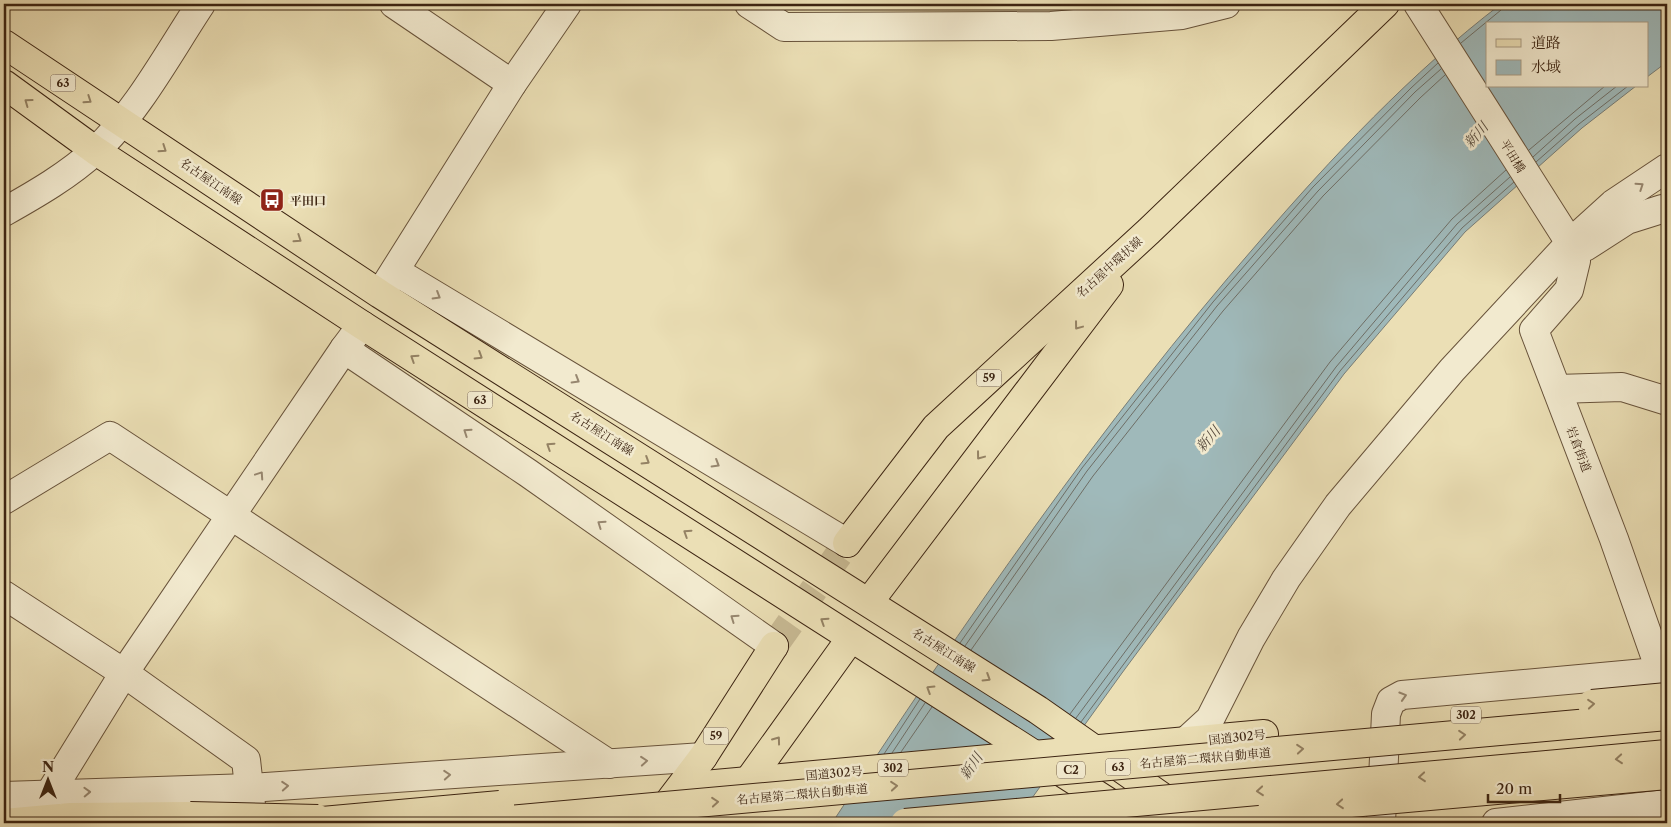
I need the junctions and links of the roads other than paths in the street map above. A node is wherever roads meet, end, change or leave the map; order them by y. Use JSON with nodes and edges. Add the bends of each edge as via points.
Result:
{"nodes":[{"id":1,"x":201,"y":4,"type":"edge"},
{"id":2,"x":394,"y":4,"type":"edge"},
{"id":3,"x":567,"y":4,"type":"edge"},
{"id":4,"x":749,"y":4,"type":"edge"},
{"id":5,"x":1226,"y":4,"type":"edge"},
{"id":6,"x":1385,"y":4,"type":"edge"},
{"id":7,"x":1421,"y":9,"type":"edge"},
{"id":8,"x":1053,"y":15,"type":"edge"},
{"id":9,"x":4,"y":44,"type":"edge"},
{"id":10,"x":4,"y":84,"type":"edge"},
{"id":11,"x":512,"y":84,"type":"junction"},
{"id":12,"x":122,"y":122,"type":"junction"},
{"id":13,"x":96,"y":151,"type":"junction"},
{"id":14,"x":1667,"y":168,"type":"edge"},
{"id":15,"x":1667,"y":210,"type":"edge"},
{"id":16,"x":4,"y":212,"type":"edge"},
{"id":17,"x":1149,"y":232,"type":"junction"},
{"id":18,"x":1572,"y":249,"type":"junction"},
{"id":19,"x":395,"y":271,"type":"junction"},
{"id":20,"x":380,"y":294,"type":"junction"},
{"id":21,"x":362,"y":325,"type":"junction"},
{"id":22,"x":344,"y":349,"type":"junction"},
{"id":23,"x":1556,"y":389,"type":"junction"},
{"id":24,"x":1667,"y":401,"type":"edge"},
{"id":25,"x":4,"y":500,"type":"edge"},
{"id":26,"x":232,"y":516,"type":"junction"},
{"id":27,"x":847,"y":542,"type":"joint"},
{"id":28,"x":4,"y":594,"type":"edge"},
{"id":29,"x":878,"y":608,"type":"junction"},
{"id":30,"x":858,"y":643,"type":"junction"},
{"id":31,"x":774,"y":646,"type":"joint"},
{"id":32,"x":124,"y":673,"type":"junction"},
{"id":33,"x":1666,"y":682,"type":"edge"},
{"id":34,"x":1667,"y":716,"type":"edge"},
{"id":35,"x":1185,"y":742,"type":"junction"},
{"id":36,"x":1015,"y":749,"type":"junction"},
{"id":37,"x":1094,"y":750,"type":"junction"},
{"id":38,"x":1667,"y":754,"type":"edge"},
{"id":39,"x":703,"y":757,"type":"junction"},
{"id":40,"x":609,"y":764,"type":"junction"},
{"id":41,"x":1667,"y":775,"type":"edge"},
{"id":42,"x":761,"y":779,"type":"junction"},
{"id":43,"x":250,"y":788,"type":"junction"},
{"id":44,"x":4,"y":796,"type":"edge"},
{"id":45,"x":45,"y":801,"type":"junction"},
{"id":46,"x":1667,"y":804,"type":"edge"},
{"id":47,"x":343,"y":820,"type":"junction"},
{"id":48,"x":1195,"y":820,"type":"edge"},
{"id":49,"x":4,"y":823,"type":"edge"},
{"id":50,"x":252,"y":823,"type":"edge"},
{"id":51,"x":300,"y":823,"type":"edge"},
{"id":52,"x":474,"y":823,"type":"edge"},
{"id":53,"x":654,"y":823,"type":"edge"},
{"id":54,"x":905,"y":823,"type":"edge"},
{"id":55,"x":1132,"y":823,"type":"edge"},
{"id":56,"x":1381,"y":823,"type":"edge"},
{"id":57,"x":1496,"y":823,"type":"edge"}],
"edges":[{"from":1,"to":12,"type":"street"},
{"from":2,"to":11,"type":"street"},
{"from":3,"to":11,"type":"street"},
{"from":4,"to":8,"type":"street","via":[[784,28]]},
{"from":5,"to":8,"type":"street","via":[[1182,14]]},
{"from":6,"to":17,"type":"main road","name":"名古屋中環状線","number":"59"},
{"from":7,"to":18,"type":"street","name":"平田橋"},
{"from":9,"to":12,"type":"main road","name":"名古屋江南線","number":"63","one_way":true},
{"from":13,"to":10,"type":"main road","number":"63","one_way":true},
{"from":11,"to":19,"type":"street"},
{"from":12,"to":13,"type":"street"},
{"from":12,"to":20,"type":"main road","name":"名古屋江南線","number":"63","one_way":true},
{"from":13,"to":16,"type":"street","via":[[45,189]]},
{"from":13,"to":21,"type":"main road","number":"63"},
{"from":18,"to":14,"type":"street","one_way":true,"via":[[1612,204]]},
{"from":15,"to":18,"type":"street","via":[[1628,220]]},
{"from":17,"to":27,"type":"main road","name":"名古屋中環状線","number":"59","via":[[936,427]]},
{"from":17,"to":29,"type":"main road","one_way":true},
{"from":18,"to":23,"type":"street","name":"岩倉街道","via":[[1576,261],[1570,290],[1534,330]]},
{"from":18,"to":35,"type":"street","via":[[1452,370],[1338,504],[1250,638],[1210,720]]},
{"from":19,"to":20,"type":"street"},
{"from":19,"to":27,"type":"street","one_way":true},
{"from":20,"to":29,"type":"main road","name":"名古屋江南線","number":"63","one_way":true},
{"from":21,"to":22,"type":"street"},
{"from":30,"to":21,"type":"main road","number":"63","one_way":true},
{"from":26,"to":22,"type":"street","one_way":true},
{"from":31,"to":22,"type":"street","one_way":true,"via":[[528,473]]},
{"from":23,"to":24,"type":"street","via":[[1622,387]]},
{"from":23,"to":33,"type":"street","name":"岩倉街道"},
{"from":25,"to":26,"type":"street","via":[[110,436]]},
{"from":26,"to":32,"type":"street"},
{"from":26,"to":40,"type":"street"},
{"from":28,"to":32,"type":"street"},
{"from":29,"to":37,"type":"main road","name":"名古屋江南線","number":"63","one_way":true,"via":[[1038,710]]},
{"from":36,"to":30,"type":"main road","number":"63","one_way":true},
{"from":42,"to":30,"type":"main road","one_way":true},
{"from":31,"to":39,"type":"main road","number":"59"},
{"from":32,"to":43,"type":"street","via":[[246,760]]},
{"from":32,"to":45,"type":"street"},
{"from":35,"to":33,"type":"main road","name":"国道302号","number":"302","one_way":true,"bridge":true},
{"from":56,"to":33,"type":"street","one_way":true,"via":[[1386,714],[1391,701],[1402,695]]},
{"from":52,"to":34,"type":"main road","name":"名古屋第二環状自動車道","number":"C2","one_way":true,"bridge":true},
{"from":35,"to":37,"type":"main road","name":"国道302号","number":"302"},
{"from":36,"to":37,"type":"main road","name":"国道302号","number":"302"},
{"from":36,"to":42,"type":"main road","name":"国道302号","number":"302"},
{"from":36,"to":55,"type":"main road","number":"63"},
{"from":37,"to":48,"type":"main road","name":"名古屋江南線","number":"63"},
{"from":38,"to":54,"type":"main road","one_way":true,"bridge":true},
{"from":40,"to":39,"type":"street","one_way":true},
{"from":39,"to":53,"type":"main road","number":"59"},
{"from":43,"to":40,"type":"street","one_way":true},
{"from":41,"to":48,"type":"main road","one_way":true,"bridge":true,"via":[[1272,810]]},
{"from":42,"to":47,"type":"main road","name":"国道302号","number":"302","bridge":true},
{"from":45,"to":43,"type":"street","one_way":true},
{"from":43,"to":50,"type":"street"},
{"from":44,"to":45,"type":"street"},
{"from":46,"to":57,"type":"street"},
{"from":47,"to":49,"type":"main road","bridge":true,"via":[[71,817]]},
{"from":47,"to":51,"type":"main road","name":"国道302号","number":"302","bridge":true},
{"from":48,"to":55,"type":"main road"}]}
